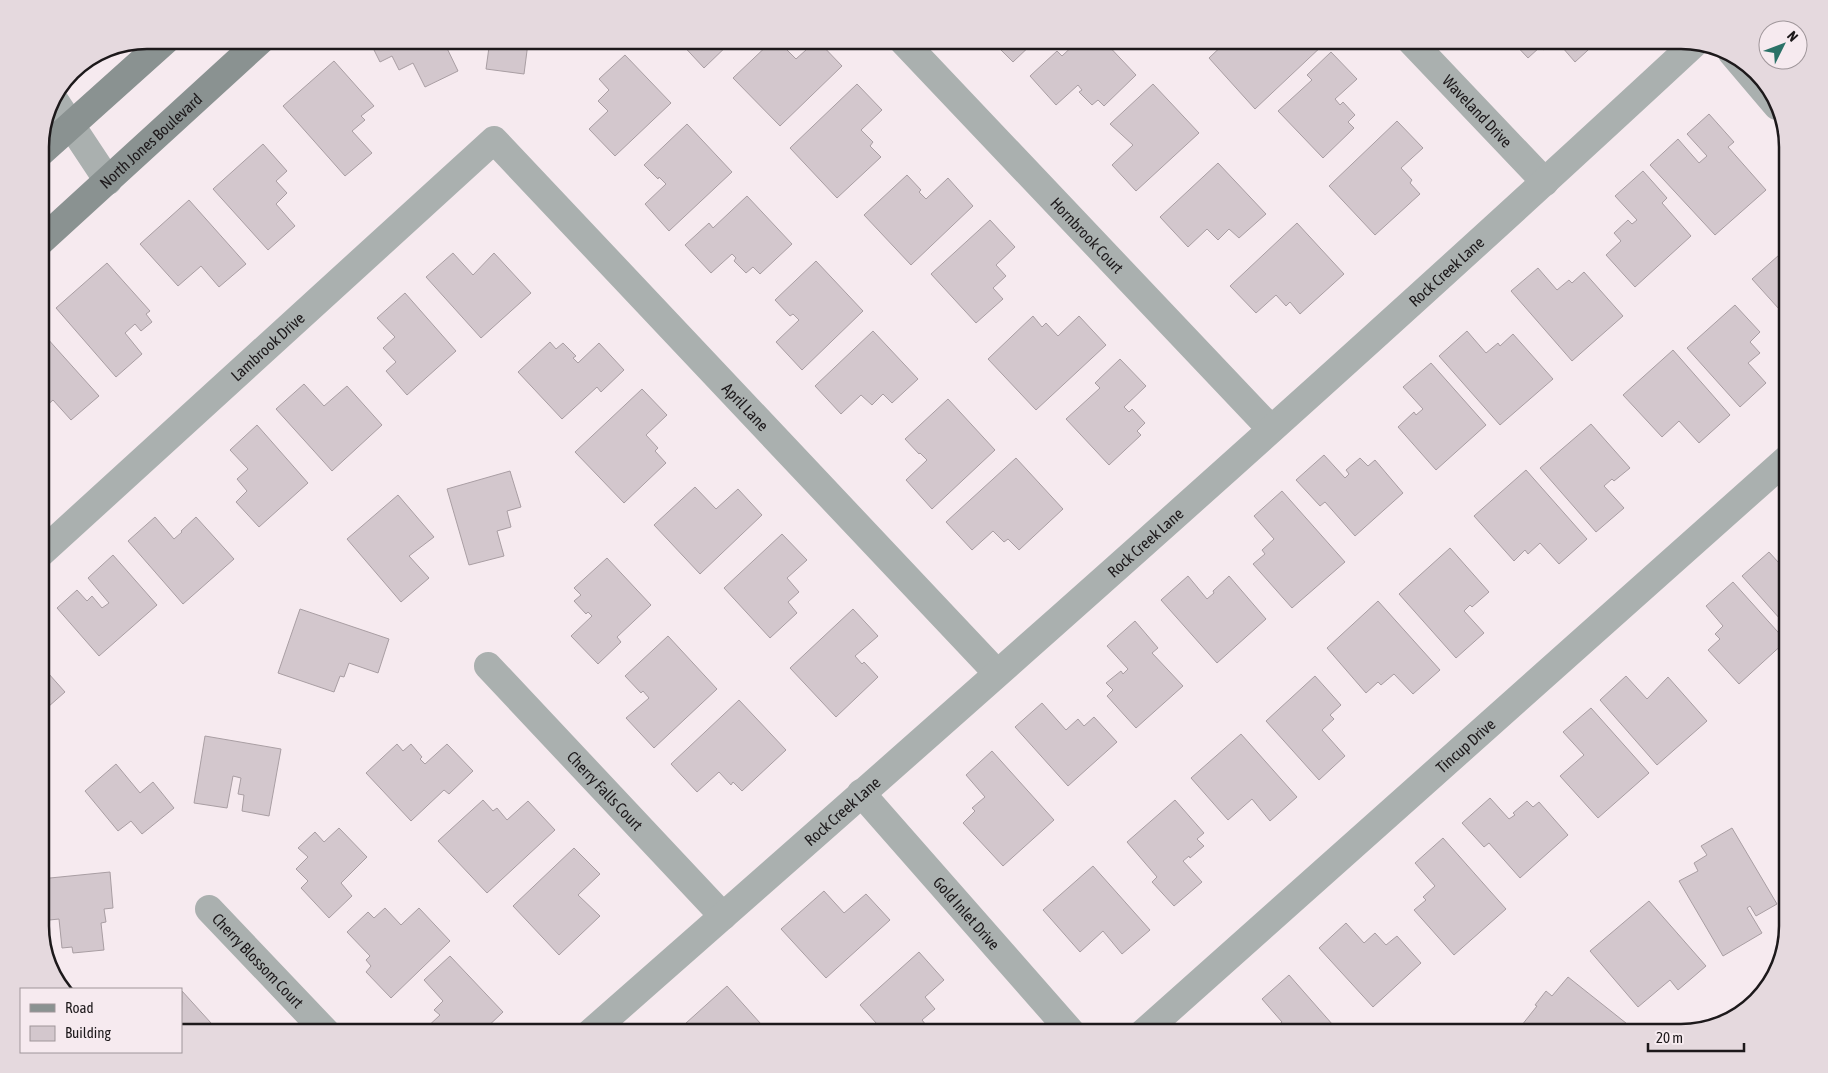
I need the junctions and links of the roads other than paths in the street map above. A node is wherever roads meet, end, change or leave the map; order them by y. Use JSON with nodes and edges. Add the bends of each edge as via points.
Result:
{"nodes":[{"id":1,"x":156,"y":49,"type":"edge"},
{"id":2,"x":252,"y":49,"type":"edge"},
{"id":3,"x":911,"y":49,"type":"edge"},
{"id":4,"x":1419,"y":49,"type":"edge"},
{"id":5,"x":1689,"y":50,"type":"edge"},
{"id":6,"x":58,"y":105,"type":"edge"},
{"id":7,"x":72,"y":126,"type":"junction"},
{"id":8,"x":494,"y":140,"type":"joint"},
{"id":9,"x":49,"y":146,"type":"edge"},
{"id":10,"x":108,"y":181,"type":"junction"},
{"id":11,"x":1545,"y":182,"type":"junction"},
{"id":12,"x":49,"y":234,"type":"edge"},
{"id":13,"x":1271,"y":429,"type":"junction"},
{"id":14,"x":1779,"y":466,"type":"edge"},
{"id":15,"x":49,"y":546,"type":"edge"},
{"id":16,"x":488,"y":666,"type":"dead end"},
{"id":17,"x":997,"y":672,"type":"junction"},
{"id":18,"x":861,"y":793,"type":"junction"},
{"id":19,"x":209,"y":909,"type":"dead end"},
{"id":20,"x":724,"y":916,"type":"junction"},
{"id":21,"x":318,"y":1024,"type":"edge"},
{"id":22,"x":600,"y":1024,"type":"edge"},
{"id":23,"x":1064,"y":1024,"type":"edge"},
{"id":24,"x":1153,"y":1024,"type":"edge"}],
"edges":[{"from":1,"to":7,"type":"main road"},
{"from":2,"to":10,"type":"main road","name":"North Jones Boulevard"},
{"from":3,"to":13,"type":"street","name":"Hornbrook Court"},
{"from":4,"to":11,"type":"street","name":"Waveland Drive"},
{"from":5,"to":11,"type":"street","name":"Rock Creek Lane"},
{"from":6,"to":7,"type":"street"},
{"from":7,"to":9,"type":"main road"},
{"from":7,"to":10,"type":"street"},
{"from":8,"to":15,"type":"street","name":"Lambrook Drive"},
{"from":8,"to":17,"type":"street","name":"April Lane"},
{"from":10,"to":12,"type":"main road","name":"North Jones Boulevard"},
{"from":11,"to":13,"type":"street","name":"Rock Creek Lane"},
{"from":13,"to":17,"type":"street","name":"Rock Creek Lane"},
{"from":14,"to":24,"type":"street","name":"Tincup Drive"},
{"from":16,"to":20,"type":"street","name":"Cherry Falls Court"},
{"from":17,"to":18,"type":"street","name":"Rock Creek Lane"},
{"from":18,"to":20,"type":"street","name":"Rock Creek Lane"},
{"from":18,"to":23,"type":"street","name":"Gold Inlet Drive"},
{"from":19,"to":21,"type":"street","name":"Cherry Blossom Court"},
{"from":20,"to":22,"type":"street","name":"Rock Creek Lane"}]}
